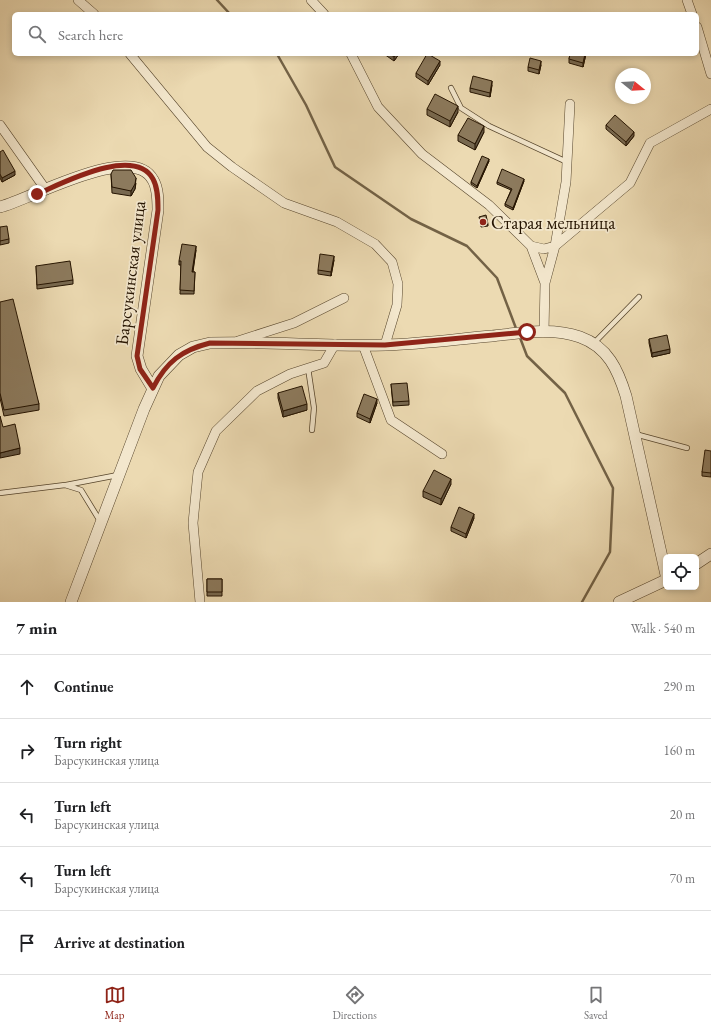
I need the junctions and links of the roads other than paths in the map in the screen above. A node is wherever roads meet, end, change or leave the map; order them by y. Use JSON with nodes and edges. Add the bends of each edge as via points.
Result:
{"nodes":[{"id":1,"x":78,"y":0,"type":"edge"},
{"id":2,"x":311,"y":0,"type":"edge"},
{"id":3,"x":687,"y":0,"type":"edge"},
{"id":4,"x":92,"y":12,"type":"edge"},
{"id":5,"x":322,"y":12,"type":"edge"},
{"id":6,"x":691,"y":12,"type":"edge"},
{"id":7,"x":699,"y":34,"type":"edge"},
{"id":8,"x":132,"y":56,"type":"edge"},
{"id":9,"x":353,"y":56,"type":"edge"},
{"id":10,"x":711,"y":74,"type":"edge"},
{"id":11,"x":451,"y":88,"type":"dead end"},
{"id":12,"x":570,"y":104,"type":"dead end"},
{"id":13,"x":711,"y":109,"type":"edge"},
{"id":14,"x":0,"y":125,"type":"edge"},
{"id":15,"x":567,"y":162,"type":"junction"},
{"id":16,"x":46,"y":190,"type":"junction"},
{"id":17,"x":0,"y":207,"type":"edge"},
{"id":18,"x":530,"y":246,"type":"junction"},
{"id":19,"x":555,"y":246,"type":"junction"},
{"id":20,"x":545,"y":283,"type":"junction"},
{"id":21,"x":639,"y":297,"type":"dead end"},
{"id":22,"x":344,"y":298,"type":"dead end"},
{"id":23,"x":544,"y":332,"type":"junction"},
{"id":24,"x":233,"y":342,"type":"junction"},
{"id":25,"x":594,"y":343,"type":"junction"},
{"id":26,"x":335,"y":344,"type":"junction"},
{"id":27,"x":363,"y":345,"type":"junction"},
{"id":28,"x":385,"y":345,"type":"junction"},
{"id":29,"x":308,"y":368,"type":"junction"},
{"id":30,"x":153,"y":388,"type":"junction"},
{"id":31,"x":312,"y":430,"type":"dead end"},
{"id":32,"x":634,"y":434,"type":"junction"},
{"id":33,"x":688,"y":448,"type":"dead end"},
{"id":34,"x":442,"y":454,"type":"dead end"},
{"id":35,"x":119,"y":475,"type":"junction"},
{"id":36,"x":66,"y":485,"type":"junction"},
{"id":37,"x":0,"y":493,"type":"edge"},
{"id":38,"x":101,"y":523,"type":"junction"},
{"id":39,"x":711,"y":554,"type":"edge"},
{"id":40,"x":663,"y":562,"type":"edge"},
{"id":41,"x":699,"y":562,"type":"edge"},
{"id":42,"x":663,"y":581,"type":"edge"},
{"id":43,"x":71,"y":602,"type":"edge"},
{"id":44,"x":200,"y":602,"type":"edge"},
{"id":45,"x":619,"y":602,"type":"edge"}],
"edges":[{"from":1,"to":4,"type":"street"},
{"from":2,"to":5,"type":"street"},
{"from":3,"to":6,"type":"street"},
{"from":7,"to":10,"type":"street"},
{"from":8,"to":28,"type":"street","via":[[207,147],[232,167],[284,203],[337,222],[375,244],[392,262],[398,284],[397,305]]},
{"from":9,"to":18,"type":"street","via":[[378,107],[422,154],[489,205]]},
{"from":11,"to":15,"type":"lane","via":[[461,108],[489,126]]},
{"from":12,"to":15,"type":"street"},
{"from":13,"to":19,"type":"street","via":[[650,143],[630,183]]},
{"from":14,"to":16,"type":"street"},
{"from":15,"to":19,"type":"street"},
{"from":16,"to":17,"type":"street","name":"Барсукинская улица"},
{"from":16,"to":30,"type":"street","name":"Барсукинская улица","via":[[85,173],[126,165],[137,167],[153,179],[158,210],[137,356],[140,369]]},
{"from":18,"to":19,"type":"street","via":[[544,249]]},
{"from":18,"to":20,"type":"street"},
{"from":19,"to":20,"type":"street"},
{"from":20,"to":23,"type":"street"},
{"from":21,"to":25,"type":"lane"},
{"from":22,"to":24,"type":"street","via":[[294,323]]},
{"from":23,"to":25,"type":"street","via":[[579,336]]},
{"from":23,"to":28,"type":"street"},
{"from":24,"to":26,"type":"street"},
{"from":24,"to":30,"type":"street","via":[[193,347],[179,355],[159,376]]},
{"from":25,"to":32,"type":"street","via":[[609,357],[619,372]]},
{"from":26,"to":27,"type":"street"},
{"from":26,"to":29,"type":"street","via":[[324,363]]},
{"from":27,"to":28,"type":"street"},
{"from":27,"to":34,"type":"street","via":[[391,420]]},
{"from":29,"to":31,"type":"lane","via":[[314,408]]},
{"from":29,"to":44,"type":"street","via":[[257,391],[216,431],[198,472],[193,523]]},
{"from":30,"to":35,"type":"street"},
{"from":32,"to":33,"type":"lane"},
{"from":32,"to":40,"type":"street"},
{"from":35,"to":36,"type":"lane"},
{"from":35,"to":38,"type":"street"},
{"from":36,"to":37,"type":"lane"},
{"from":36,"to":38,"type":"lane","via":[[81,490]]},
{"from":38,"to":43,"type":"street"},
{"from":39,"to":41,"type":"street"},
{"from":42,"to":45,"type":"street"}]}
